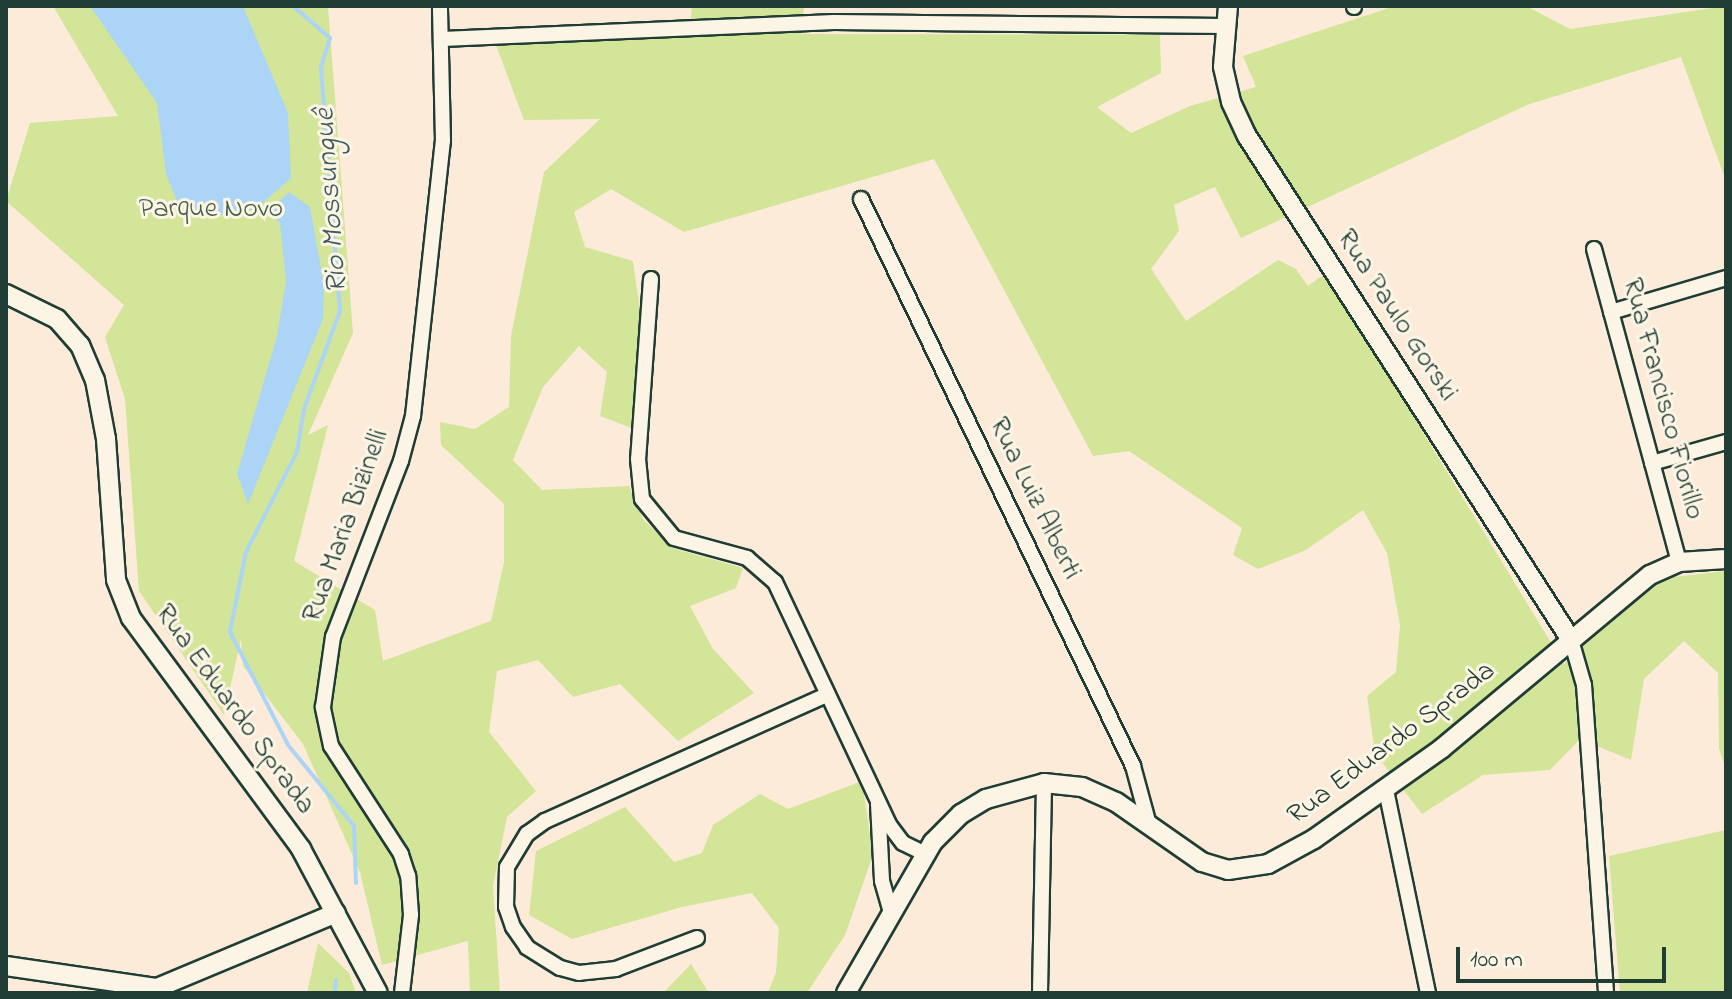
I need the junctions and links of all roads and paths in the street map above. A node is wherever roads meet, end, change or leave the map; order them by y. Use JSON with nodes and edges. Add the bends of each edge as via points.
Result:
{"nodes":[{"id":1,"x":440,"y":6,"type":"edge"},
{"id":2,"x":1228,"y":6,"type":"edge"},
{"id":3,"x":1225,"y":26,"type":"junction"},
{"id":4,"x":442,"y":39,"type":"junction"},
{"id":5,"x":861,"y":199,"type":"dead end"},
{"id":6,"x":1594,"y":249,"type":"dead end"},
{"id":7,"x":1726,"y":278,"type":"edge"},
{"id":8,"x":651,"y":279,"type":"dead end"},
{"id":9,"x":6,"y":294,"type":"edge"},
{"id":10,"x":1611,"y":312,"type":"junction"},
{"id":11,"x":1726,"y":442,"type":"edge"},
{"id":12,"x":1652,"y":463,"type":"junction"},
{"id":13,"x":1726,"y":559,"type":"edge"},
{"id":14,"x":1679,"y":562,"type":"junction"},
{"id":15,"x":1571,"y":640,"type":"junction"},
{"id":16,"x":827,"y":695,"type":"junction"},
{"id":17,"x":1044,"y":783,"type":"junction"},
{"id":18,"x":1386,"y":790,"type":"junction"},
{"id":19,"x":878,"y":804,"type":"junction"},
{"id":20,"x":1149,"y":825,"type":"junction"},
{"id":21,"x":926,"y":854,"type":"junction"},
{"id":22,"x":336,"y":913,"type":"junction"},
{"id":23,"x":891,"y":913,"type":"junction"},
{"id":24,"x":697,"y":938,"type":"dead end"},
{"id":25,"x":6,"y":966,"type":"edge"},
{"id":26,"x":378,"y":993,"type":"edge"},
{"id":27,"x":402,"y":993,"type":"edge"},
{"id":28,"x":846,"y":993,"type":"edge"},
{"id":29,"x":1040,"y":993,"type":"edge"},
{"id":30,"x":1428,"y":993,"type":"edge"},
{"id":31,"x":1606,"y":993,"type":"edge"}],
"edges":[{"from":1,"to":4,"type":"street","name":"Rua Maria Bizinelli"},
{"from":2,"to":3,"type":"main road","name":"Rua Paulo Gorski"},
{"from":3,"to":4,"type":"street","via":[[820,22]]},
{"from":3,"to":15,"type":"main road","name":"Rua Paulo Gorski","via":[[1226,83],[1247,136]]},
{"from":4,"to":27,"type":"street","name":"Rua Maria Bizinelli","via":[[443,141],[413,416],[333,637],[323,707],[331,746],[401,854],[408,876],[412,906]]},
{"from":5,"to":20,"type":"street","name":"Rua Luiz Alberti","via":[[1133,766]]},
{"from":6,"to":10,"type":"street","name":"Rua Francisco Fiorillo"},
{"from":7,"to":10,"type":"street"},
{"from":8,"to":16,"type":"street","via":[[638,459],[642,499],[674,538],[762,567],[775,582]]},
{"from":9,"to":22,"type":"main road","name":"Rua Eduardo Sprada","via":[[57,319],[80,345],[95,380],[106,439],[114,569],[131,618],[301,849]]},
{"from":10,"to":12,"type":"street","name":"Rua Francisco Fiorillo"},
{"from":11,"to":12,"type":"street"},
{"from":12,"to":14,"type":"street","name":"Rua Francisco Fiorillo"},
{"from":13,"to":14,"type":"main road","name":"Rua Eduardo Sprada"},
{"from":14,"to":15,"type":"main road","name":"Rua Eduardo Sprada","via":[[1641,581]]},
{"from":15,"to":18,"type":"main road","name":"Rua Eduardo Sprada"},
{"from":15,"to":31,"type":"street","via":[[1584,685]]},
{"from":16,"to":19,"type":"street"},
{"from":16,"to":24,"type":"street","via":[[545,821],[527,834],[507,867],[506,907],[513,927],[527,947],[560,968],[579,973],[616,969]]},
{"from":17,"to":20,"type":"main road","name":"Rua Eduardo Sprada","via":[[1099,793]]},
{"from":17,"to":21,"type":"main road","name":"Rua Eduardo Sprada","via":[[986,799],[943,829]]},
{"from":17,"to":29,"type":"street"},
{"from":18,"to":20,"type":"main road","name":"Rua Eduardo Sprada","via":[[1296,850],[1254,868],[1216,868]]},
{"from":18,"to":30,"type":"street"},
{"from":19,"to":21,"type":"street","via":[[903,843]]},
{"from":19,"to":23,"type":"street","via":[[882,881]]},
{"from":21,"to":23,"type":"main road","name":"Rua Eduardo Sprada"},
{"from":22,"to":25,"type":"main road","via":[[157,988]]},
{"from":22,"to":26,"type":"main road","name":"Rua Eduardo Sprada"},
{"from":23,"to":28,"type":"main road","name":"Rua Eduardo Sprada"}]}
